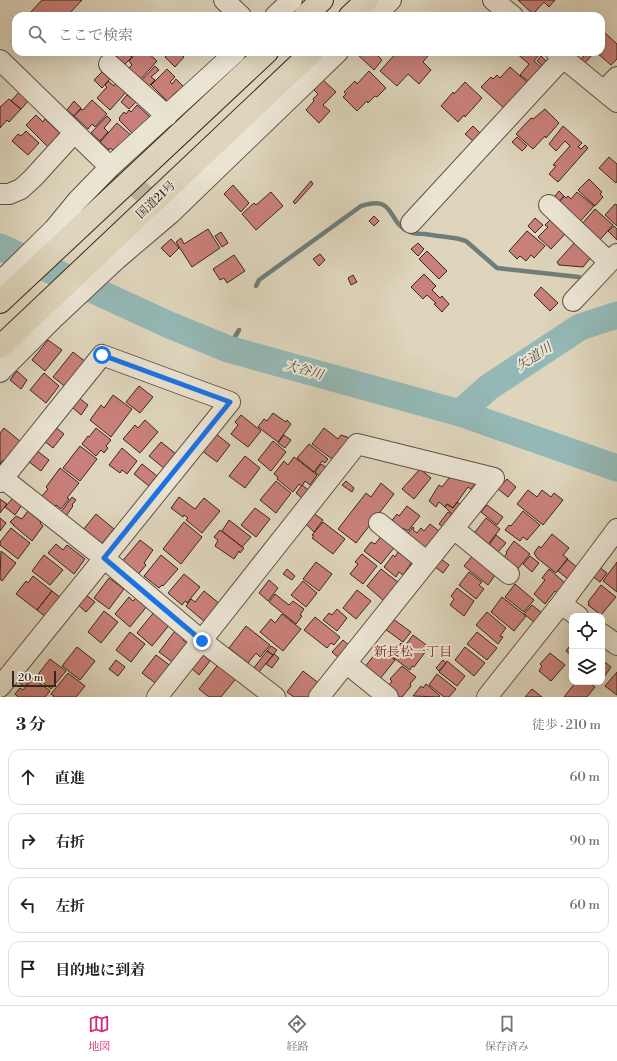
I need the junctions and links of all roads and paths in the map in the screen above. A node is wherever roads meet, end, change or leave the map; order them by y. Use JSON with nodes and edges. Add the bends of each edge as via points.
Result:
{"nodes":[{"id":1,"x":224,"y":0,"type":"edge"},
{"id":2,"x":292,"y":0,"type":"edge"},
{"id":3,"x":322,"y":0,"type":"edge"},
{"id":4,"x":367,"y":0,"type":"edge"},
{"id":5,"x":391,"y":0,"type":"edge"},
{"id":6,"x":493,"y":0,"type":"edge"},
{"id":7,"x":237,"y":12,"type":"edge"},
{"id":8,"x":279,"y":12,"type":"edge"},
{"id":9,"x":309,"y":12,"type":"edge"},
{"id":10,"x":354,"y":12,"type":"edge"},
{"id":11,"x":379,"y":12,"type":"edge"},
{"id":12,"x":508,"y":12,"type":"edge"},
{"id":13,"x":232,"y":56,"type":"edge"},
{"id":14,"x":262,"y":56,"type":"edge"},
{"id":15,"x":308,"y":56,"type":"edge"},
{"id":16,"x":334,"y":56,"type":"edge"},
{"id":17,"x":558,"y":56,"type":"edge"},
{"id":18,"x":561,"y":56,"type":"edge"},
{"id":19,"x":0,"y":60,"type":"edge"},
{"id":20,"x":109,"y":64,"type":"dead end"},
{"id":21,"x":613,"y":90,"type":"edge"},
{"id":22,"x":167,"y":116,"type":"junction"},
{"id":23,"x":74,"y":133,"type":"junction"},
{"id":24,"x":110,"y":167,"type":"junction"},
{"id":25,"x":0,"y":194,"type":"edge"},
{"id":26,"x":549,"y":206,"type":"dead end"},
{"id":27,"x":411,"y":222,"type":"dead end"},
{"id":28,"x":63,"y":232,"type":"junction"},
{"id":29,"x":107,"y":257,"type":"junction"},
{"id":30,"x":613,"y":258,"type":"edge"},
{"id":31,"x":7,"y":282,"type":"edge"},
{"id":32,"x":573,"y":301,"type":"dead end"},
{"id":33,"x":0,"y":302,"type":"edge"},
{"id":34,"x":51,"y":310,"type":"junction"},
{"id":35,"x":0,"y":347,"type":"edge"},
{"id":36,"x":0,"y":372,"type":"edge"},
{"id":37,"x":1,"y":479,"type":"edge"},
{"id":38,"x":379,"y":523,"type":"dead end"},
{"id":39,"x":454,"y":528,"type":"junction"},
{"id":40,"x":617,"y":529,"type":"edge"},
{"id":41,"x":104,"y":558,"type":"junction"},
{"id":42,"x":427,"y":562,"type":"junction"},
{"id":43,"x":509,"y":574,"type":"dead end"},
{"id":44,"x":561,"y":604,"type":"junction"},
{"id":45,"x":574,"y":613,"type":"edge"},
{"id":46,"x":605,"y":636,"type":"edge"},
{"id":47,"x":202,"y":641,"type":"junction"},
{"id":48,"x":617,"y":645,"type":"edge"},
{"id":49,"x":346,"y":663,"type":"junction"},
{"id":50,"x":0,"y":688,"type":"edge"},
{"id":51,"x":10,"y":697,"type":"edge"},
{"id":52,"x":157,"y":697,"type":"edge"},
{"id":53,"x":275,"y":697,"type":"edge"},
{"id":54,"x":319,"y":697,"type":"edge"},
{"id":55,"x":388,"y":697,"type":"edge"},
{"id":56,"x":487,"y":697,"type":"edge"}],
"edges":[{"from":1,"to":7,"type":"street"},
{"from":2,"to":8,"type":"street"},
{"from":3,"to":9,"type":"highway"},
{"from":4,"to":10,"type":"highway"},
{"from":5,"to":11,"type":"street"},
{"from":6,"to":12,"type":"street"},
{"from":13,"to":22,"type":"street"},
{"from":14,"to":28,"type":"highway"},
{"from":15,"to":29,"type":"highway","name":"国道21号"},
{"from":16,"to":29,"type":"street","via":[[170,214]]},
{"from":17,"to":27,"type":"street"},
{"from":18,"to":21,"type":"street"},
{"from":19,"to":23,"type":"street"},
{"from":20,"to":22,"type":"street"},
{"from":22,"to":24,"type":"street"},
{"from":23,"to":24,"type":"street"},
{"from":23,"to":25,"type":"street","via":[[21,189],[9,194]]},
{"from":24,"to":28,"type":"street","via":[[77,201]]},
{"from":26,"to":30,"type":"street"},
{"from":28,"to":31,"type":"highway"},
{"from":29,"to":34,"type":"highway","name":"国道21号"},
{"from":30,"to":32,"type":"street"},
{"from":31,"to":33,"type":"highway"},
{"from":34,"to":35,"type":"highway","name":"国道21号"},
{"from":34,"to":36,"type":"street"},
{"from":37,"to":41,"type":"street"},
{"from":37,"to":41,"type":"street","via":[[102,355],[230,402]]},
{"from":38,"to":42,"type":"street"},
{"from":39,"to":42,"type":"street"},
{"from":39,"to":43,"type":"street"},
{"from":39,"to":47,"type":"street","via":[[494,478],[356,444]]},
{"from":40,"to":44,"type":"street"},
{"from":41,"to":47,"type":"street"},
{"from":41,"to":50,"type":"street"},
{"from":42,"to":49,"type":"street"},
{"from":44,"to":45,"type":"street"},
{"from":44,"to":56,"type":"street"},
{"from":46,"to":48,"type":"street"},
{"from":47,"to":52,"type":"street"},
{"from":47,"to":53,"type":"street"},
{"from":49,"to":54,"type":"street"},
{"from":49,"to":55,"type":"street"},
{"from":50,"to":51,"type":"street"}]}
